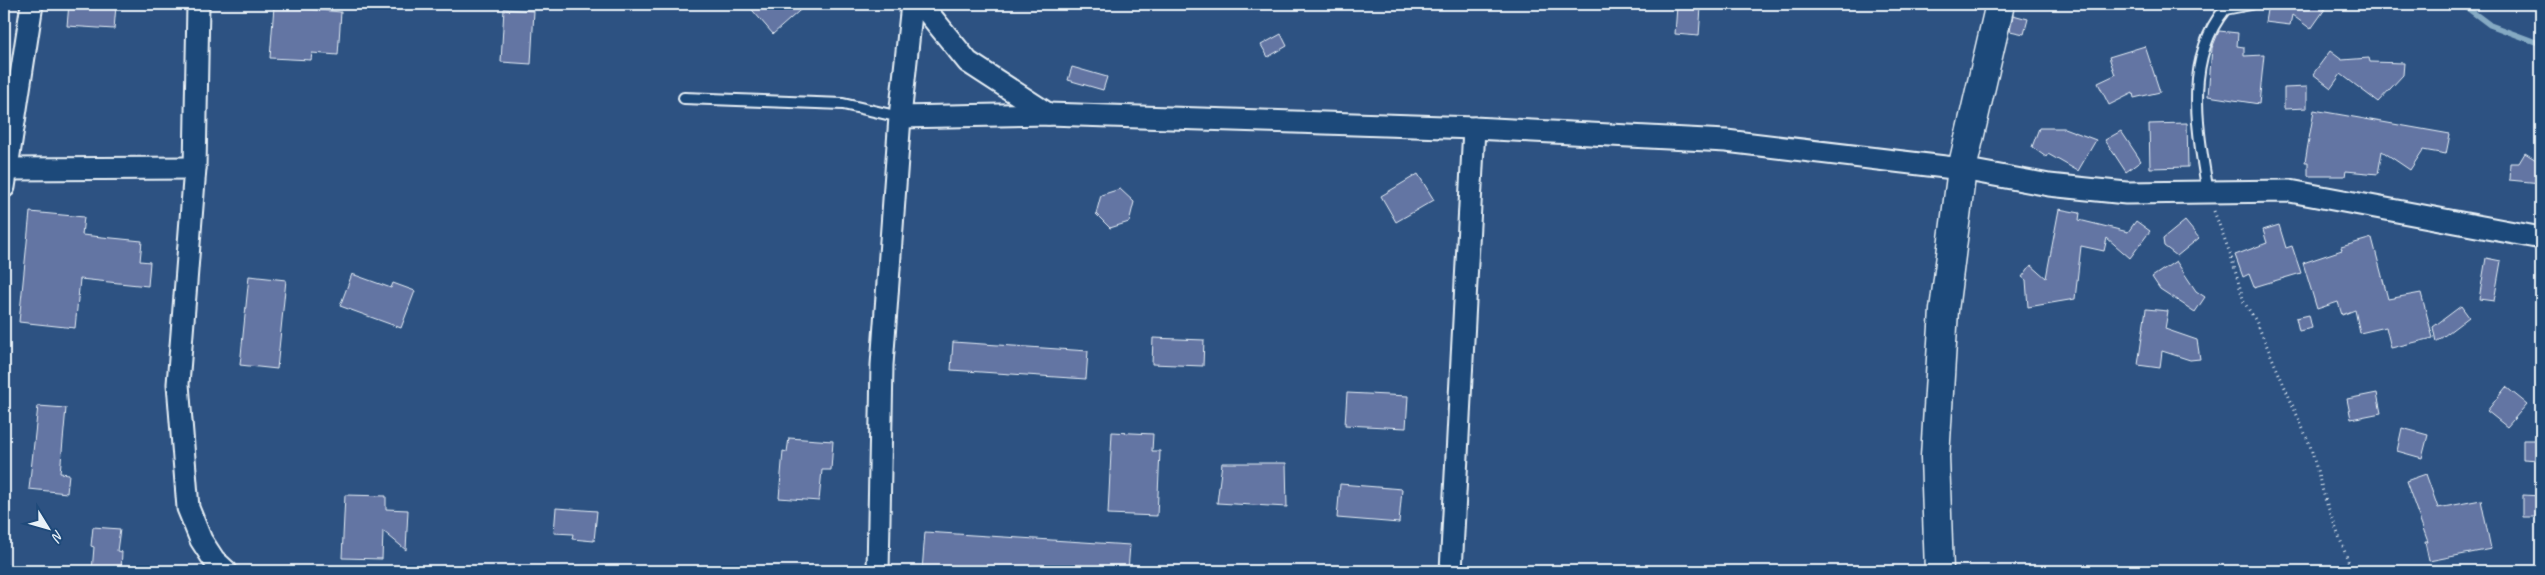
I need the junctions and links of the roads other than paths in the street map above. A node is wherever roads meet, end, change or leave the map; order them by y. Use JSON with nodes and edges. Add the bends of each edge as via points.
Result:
{"nodes":[{"id":1,"x":32,"y":4,"type":"edge"},
{"id":2,"x":198,"y":4,"type":"edge"},
{"id":3,"x":912,"y":4,"type":"edge"},
{"id":4,"x":921,"y":4,"type":"edge"},
{"id":5,"x":2000,"y":4,"type":"edge"},
{"id":6,"x":2251,"y":4,"type":"edge"},
{"id":7,"x":684,"y":98,"type":"dead end"},
{"id":8,"x":1048,"y":114,"type":"junction"},
{"id":9,"x":900,"y":117,"type":"junction"},
{"id":10,"x":1474,"y":128,"type":"junction"},
{"id":11,"x":195,"y":168,"type":"junction"},
{"id":12,"x":1962,"y":169,"type":"junction"},
{"id":13,"x":5,"y":178,"type":"edge"},
{"id":14,"x":2208,"y":194,"type":"junction"},
{"id":15,"x":2541,"y":238,"type":"edge"},
{"id":16,"x":226,"y":571,"type":"edge"},
{"id":17,"x":878,"y":571,"type":"edge"},
{"id":18,"x":1451,"y":571,"type":"edge"},
{"id":19,"x":1939,"y":571,"type":"edge"}],
"edges":[{"from":1,"to":13,"type":"street"},
{"from":2,"to":11,"type":"street"},
{"from":3,"to":9,"type":"street"},
{"from":4,"to":8,"type":"street","via":[[968,62]]},
{"from":5,"to":12,"type":"main road"},
{"from":6,"to":14,"type":"lane","via":[[2225,9],[2212,26],[2202,49],[2196,79]]},
{"from":7,"to":9,"type":"lane","via":[[843,104]]},
{"from":8,"to":9,"type":"street"},
{"from":8,"to":10,"type":"street"},
{"from":9,"to":17,"type":"street","via":[[882,365]]},
{"from":10,"to":12,"type":"street","via":[[1726,140]]},
{"from":10,"to":18,"type":"street"},
{"from":11,"to":13,"type":"street"},
{"from":11,"to":16,"type":"street","via":[[178,384],[188,508],[200,540]]},
{"from":12,"to":14,"type":"street","via":[[2126,193]]},
{"from":12,"to":19,"type":"main road","via":[[1944,310],[1935,457]]},
{"from":14,"to":15,"type":"street","via":[[2290,191]]}]}
